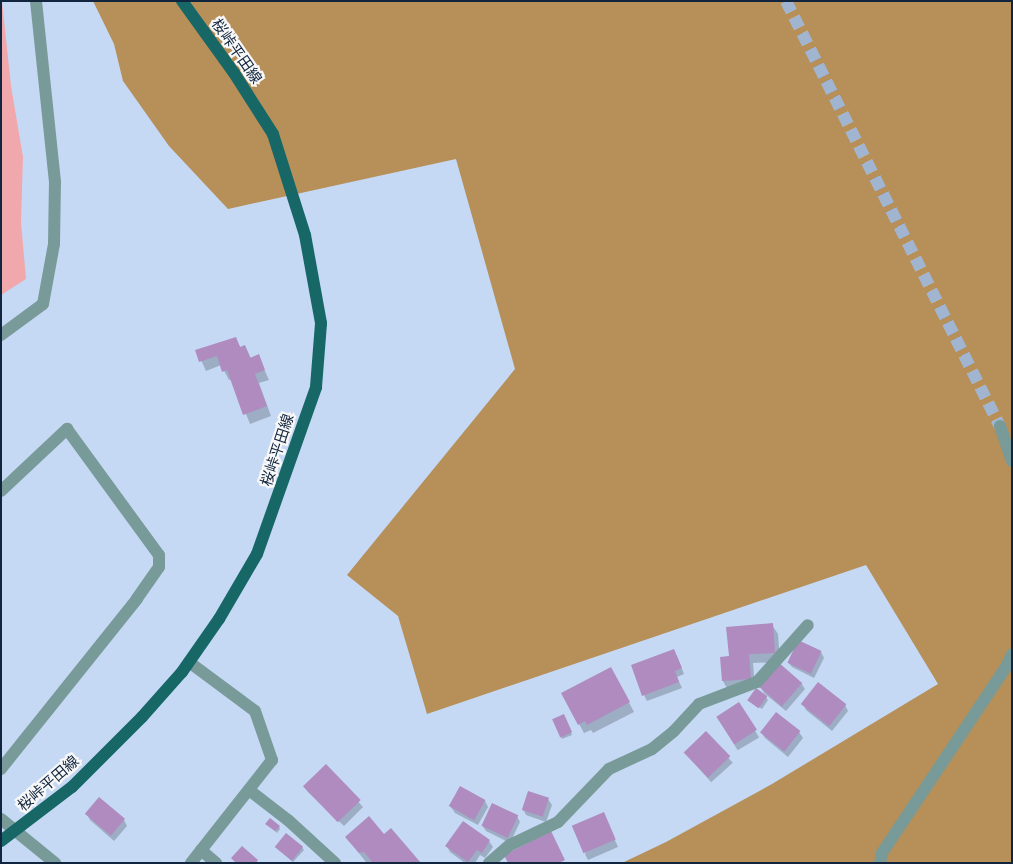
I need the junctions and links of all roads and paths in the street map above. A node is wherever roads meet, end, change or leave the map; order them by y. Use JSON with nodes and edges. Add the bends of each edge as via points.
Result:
{"nodes":[{"id":1,"x":36,"y":1,"type":"edge"},
{"id":2,"x":182,"y":1,"type":"edge"},
{"id":3,"x":1,"y":335,"type":"edge"},
{"id":4,"x":1000,"y":426,"type":"tunnel mouth"},
{"id":5,"x":1012,"y":461,"type":"edge"},
{"id":6,"x":1,"y":491,"type":"edge"},
{"id":7,"x":808,"y":625,"type":"dead end"},
{"id":8,"x":1012,"y":654,"type":"edge"},
{"id":9,"x":189,"y":662,"type":"junction"},
{"id":10,"x":1,"y":769,"type":"edge"},
{"id":11,"x":249,"y":790,"type":"junction"},
{"id":12,"x":1,"y":819,"type":"edge"},
{"id":13,"x":16,"y":831,"type":"junction"},
{"id":14,"x":1,"y":840,"type":"edge"},
{"id":15,"x":200,"y":850,"type":"junction"},
{"id":16,"x":55,"y":863,"type":"edge"},
{"id":17,"x":190,"y":863,"type":"edge"},
{"id":18,"x":216,"y":863,"type":"edge"},
{"id":19,"x":335,"y":863,"type":"edge"},
{"id":20,"x":489,"y":863,"type":"edge"},
{"id":21,"x":880,"y":863,"type":"edge"}],
"edges":[{"from":1,"to":3,"type":"street","via":[[55,182],[54,244],[42,304]]},
{"from":2,"to":9,"type":"main road","name":"桜峠平田線","via":[[273,134],[305,235],[321,323],[316,387],[258,554]]},
{"from":4,"to":5,"type":"street"},
{"from":6,"to":10,"type":"street","via":[[68,429],[159,555],[159,567]]},
{"from":7,"to":20,"type":"street","via":[[757,682],[699,704],[652,749],[609,769],[558,822],[510,845]]},
{"from":8,"to":21,"type":"street","via":[[882,854]]},
{"from":9,"to":11,"type":"street","via":[[255,711],[272,760]]},
{"from":9,"to":13,"type":"main road","name":"桜峠平田線","via":[[142,717],[72,787]]},
{"from":11,"to":15,"type":"street"},
{"from":11,"to":19,"type":"street"},
{"from":12,"to":13,"type":"street"},
{"from":13,"to":14,"type":"main road","name":"桜峠平田線"},
{"from":13,"to":16,"type":"street"},
{"from":15,"to":17,"type":"street"},
{"from":15,"to":18,"type":"street"}]}
